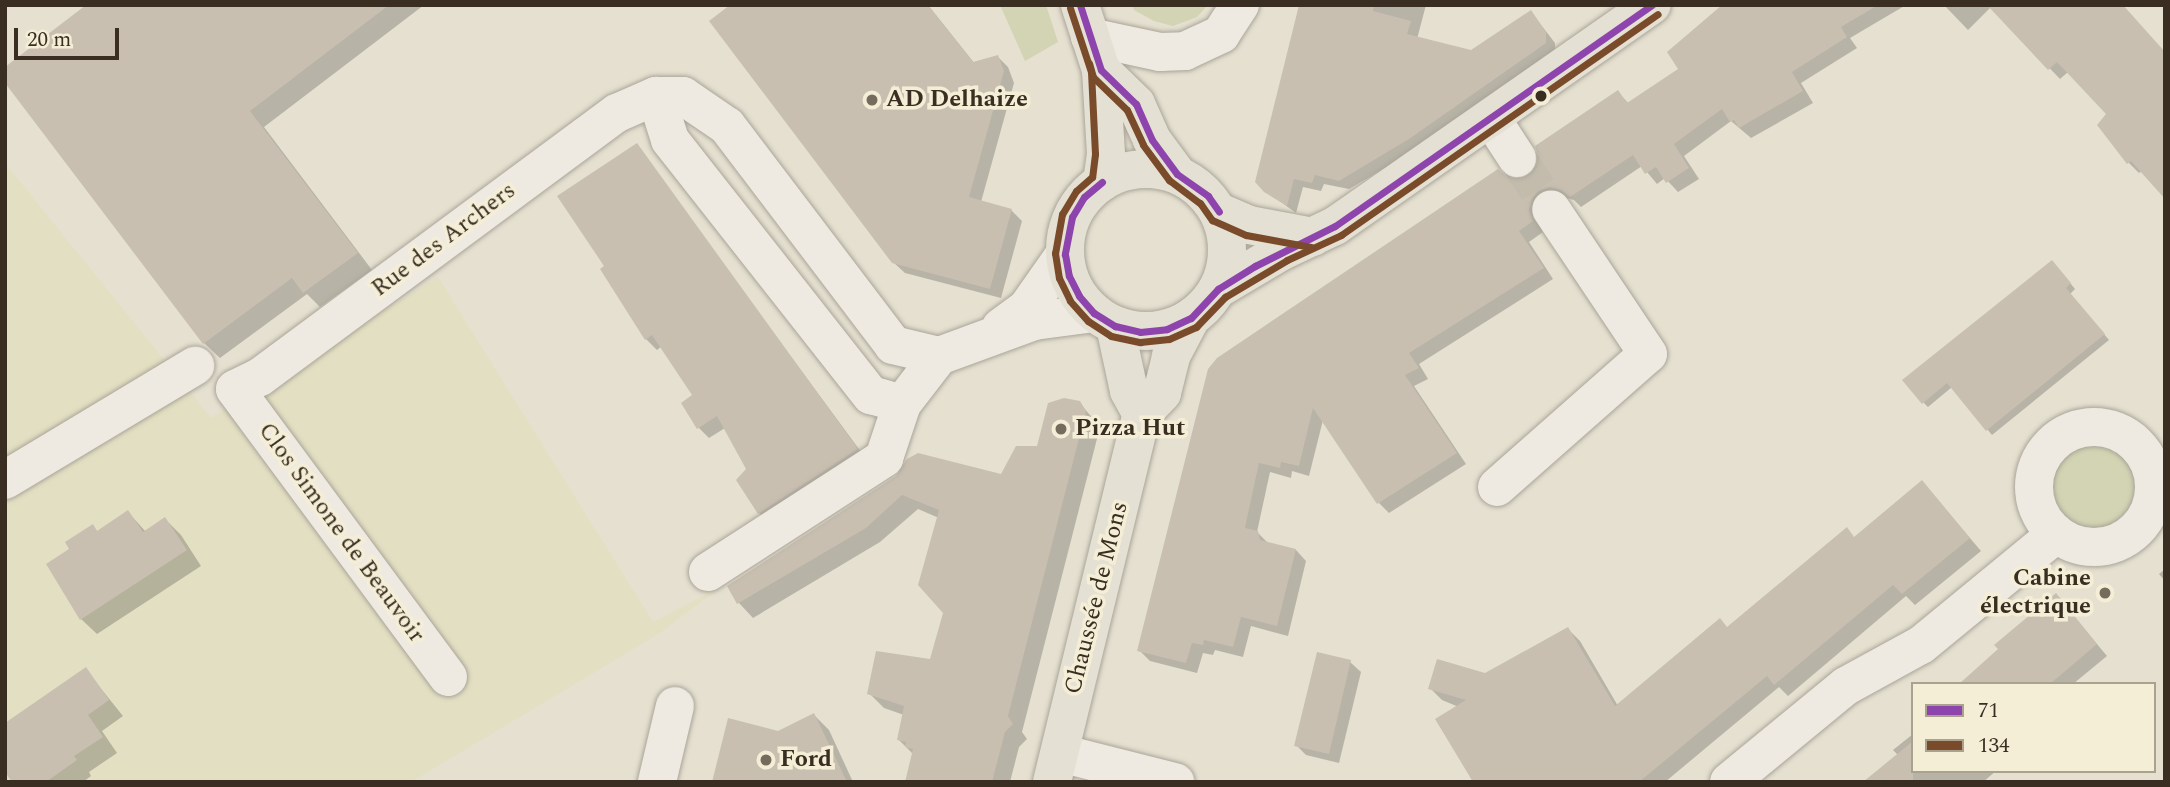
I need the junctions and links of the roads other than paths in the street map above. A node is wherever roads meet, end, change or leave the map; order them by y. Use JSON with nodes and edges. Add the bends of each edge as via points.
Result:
{"nodes":[{"id":1,"x":1240,"y":5,"type":"edge"},
{"id":2,"x":1653,"y":5,"type":"edge"},
{"id":3,"x":1091,"y":37,"type":"edge"},
{"id":4,"x":656,"y":96,"type":"junction"},
{"id":5,"x":1491,"y":118,"type":"junction"},
{"id":6,"x":1517,"y":158,"type":"tunnel mouth"},
{"id":7,"x":1177,"y":174,"type":"junction"},
{"id":8,"x":1102,"y":181,"type":"junction"},
{"id":9,"x":1550,"y":209,"type":"tunnel mouth"},
{"id":10,"x":1219,"y":212,"type":"junction"},
{"id":11,"x":1312,"y":237,"type":"junction"},
{"id":12,"x":1065,"y":254,"type":"junction"},
{"id":13,"x":1218,"y":289,"type":"junction"},
{"id":14,"x":1191,"y":318,"type":"junction"},
{"id":15,"x":1104,"y":319,"type":"junction"},
{"id":16,"x":990,"y":334,"type":"junction"},
{"id":17,"x":939,"y":356,"type":"junction"},
{"id":18,"x":195,"y":366,"type":"dead end"},
{"id":19,"x":235,"y":389,"type":"joint"},
{"id":20,"x":902,"y":404,"type":"junction"},
{"id":21,"x":1142,"y":414,"type":"junction"},
{"id":22,"x":5,"y":480,"type":"edge"},
{"id":23,"x":1497,"y":487,"type":"dead end"},
{"id":24,"x":2056,"y":534,"type":"dead end"},
{"id":25,"x":708,"y":572,"type":"dead end"},
{"id":26,"x":448,"y":677,"type":"dead end"},
{"id":27,"x":675,"y":706,"type":"dead end"},
{"id":28,"x":1056,"y":767,"type":"edge"},
{"id":29,"x":657,"y":782,"type":"edge"},
{"id":30,"x":1175,"y":782,"type":"edge"},
{"id":31,"x":1729,"y":782,"type":"edge"}],
"edges":[{"from":1,"to":3,"type":"street","via":[[1222,34],[1185,51],[1160,52]]},
{"from":2,"to":5,"type":"main road"},
{"from":3,"to":7,"type":"main road"},
{"from":3,"to":8,"type":"main road","via":[[1106,154]]},
{"from":4,"to":17,"type":"street","via":[[683,96],[727,126],[893,345]]},
{"from":4,"to":19,"type":"street","name":"Rue des Archers","via":[[617,113],[260,377]]},
{"from":4,"to":20,"type":"street","via":[[670,140],[871,395]]},
{"from":5,"to":6,"type":"street"},
{"from":5,"to":11,"type":"main road","via":[[1335,226]]},
{"from":7,"to":8,"type":"main road","via":[[1139,169]]},
{"from":7,"to":10,"type":"main road","via":[[1208,196]]},
{"from":8,"to":12,"type":"main road","via":[[1084,197],[1072,217]]},
{"from":9,"to":23,"type":"street","via":[[1648,354]]},
{"from":10,"to":11,"type":"main road","via":[[1249,225]]},
{"from":10,"to":13,"type":"main road","via":[[1228,250]]},
{"from":11,"to":13,"type":"main road"},
{"from":12,"to":15,"type":"main road","via":[[1079,296]]},
{"from":12,"to":16,"type":"street","via":[[1027,308]]},
{"from":13,"to":14,"type":"main road"},
{"from":14,"to":15,"type":"main road","via":[[1167,329],[1140,332]]},
{"from":14,"to":21,"type":"main road","name":"Chaussée de Mons","via":[[1171,356],[1162,393]]},
{"from":15,"to":16,"type":"street","via":[[1034,321]]},
{"from":15,"to":21,"type":"main road","via":[[1129,391]]},
{"from":16,"to":17,"type":"street"},
{"from":17,"to":20,"type":"street"},
{"from":18,"to":22,"type":"street"},
{"from":19,"to":26,"type":"street","name":"Clos Simone de Beauvoir"},
{"from":20,"to":25,"type":"street","via":[[884,458]]},
{"from":21,"to":28,"type":"main road","name":"Chaussée de Mons"},
{"from":24,"to":31,"type":"street","via":[[1920,645],[1846,686]]},
{"from":27,"to":29,"type":"street"},
{"from":28,"to":30,"type":"street"}]}
